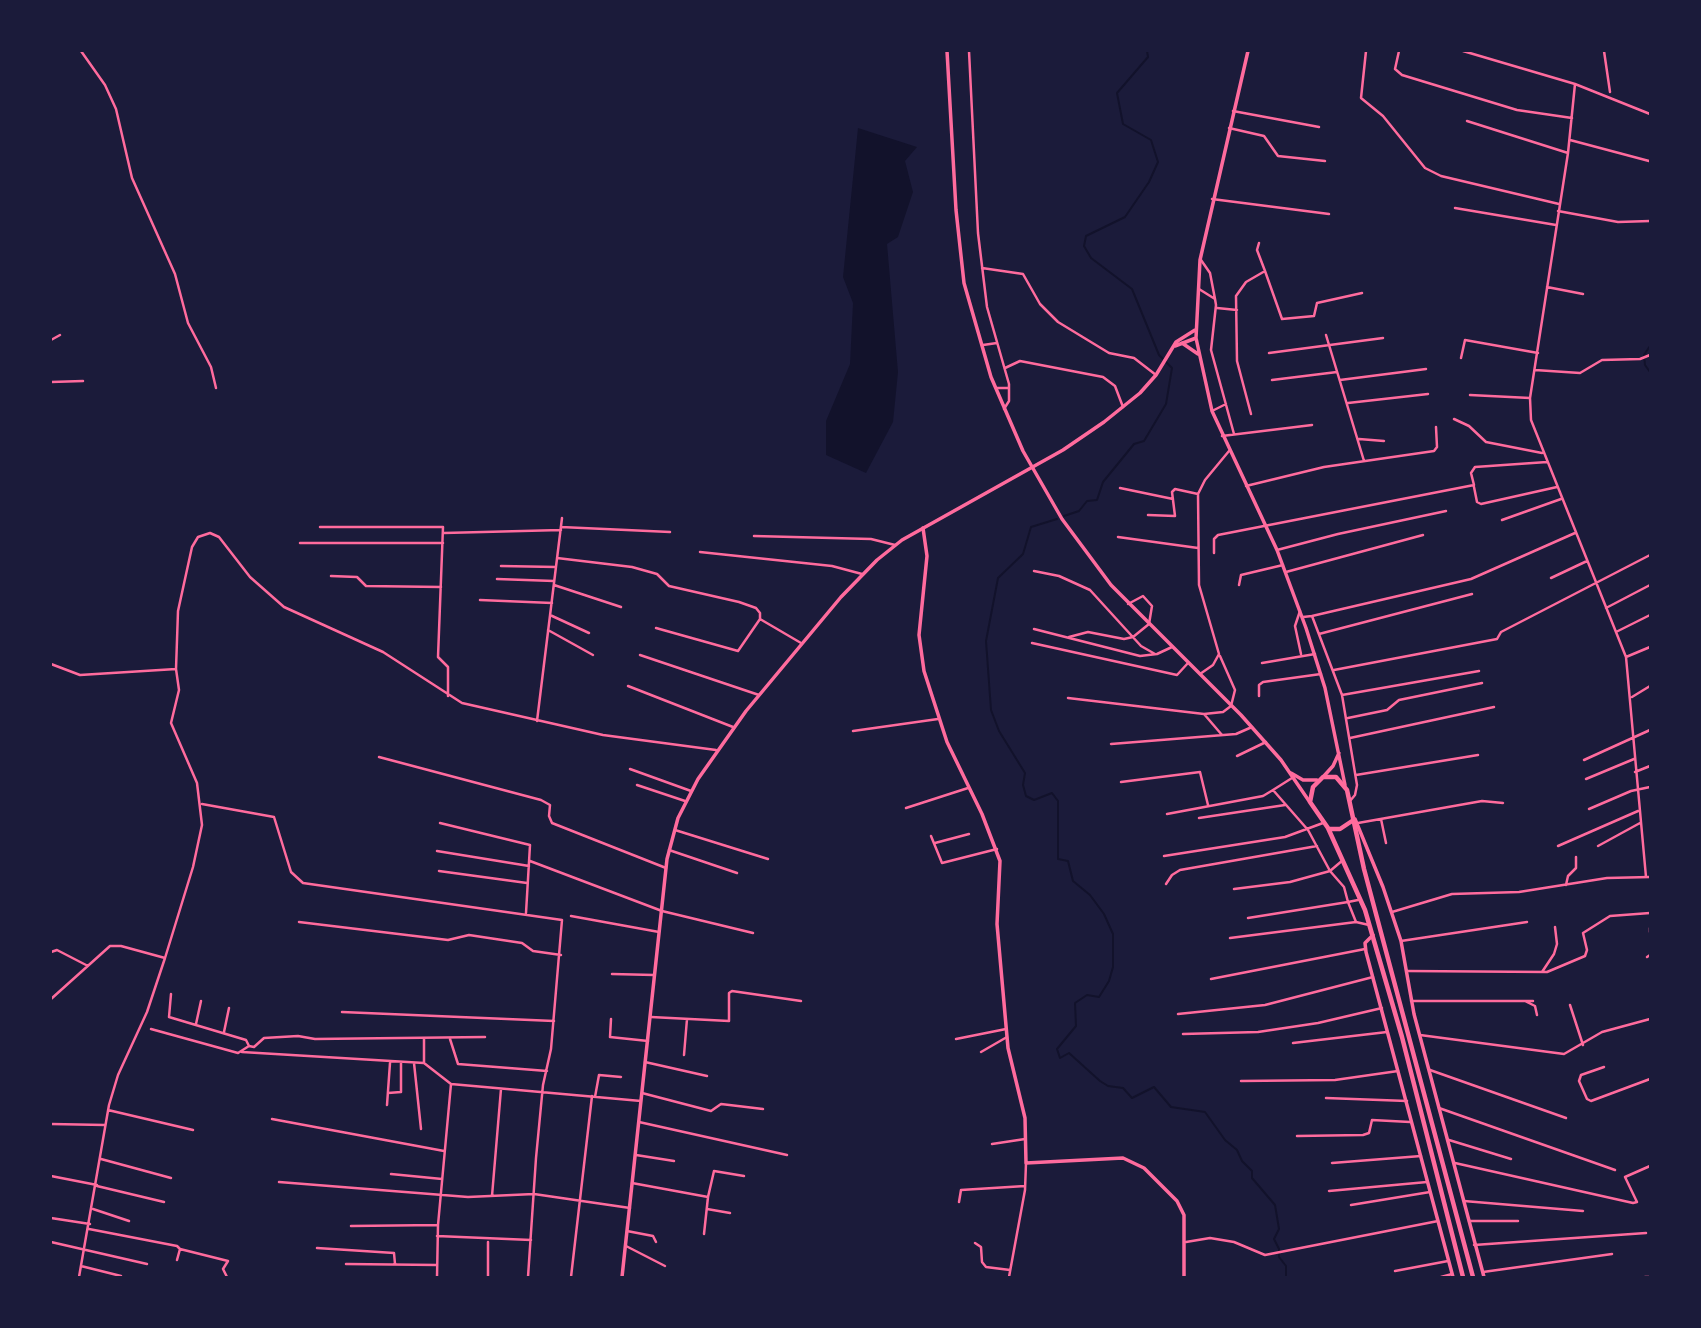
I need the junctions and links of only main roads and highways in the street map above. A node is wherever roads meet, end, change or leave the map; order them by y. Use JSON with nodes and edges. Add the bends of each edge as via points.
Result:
{"nodes":[{"id":1,"x":947,"y":51,"type":"edge"},
{"id":2,"x":1248,"y":51,"type":"edge"},
{"id":3,"x":1195,"y":330,"type":"junction"},
{"id":4,"x":1196,"y":338,"type":"junction"},
{"id":5,"x":1182,"y":343,"type":"junction"},
{"id":6,"x":1173,"y":346,"type":"junction"},
{"id":7,"x":1199,"y":356,"type":"junction"},
{"id":8,"x":923,"y":528,"type":"junction"},
{"id":9,"x":1339,"y":752,"type":"junction"},
{"id":10,"x":1289,"y":772,"type":"junction"},
{"id":11,"x":1323,"y":777,"type":"junction"},
{"id":12,"x":1317,"y":780,"type":"junction"},
{"id":13,"x":1345,"y":785,"type":"junction"},
{"id":14,"x":1310,"y":802,"type":"junction"},
{"id":15,"x":1354,"y":819,"type":"junction"},
{"id":16,"x":1328,"y":828,"type":"junction"},
{"id":17,"x":1373,"y":935,"type":"junction"},
{"id":18,"x":1483,"y":1275,"type":"edge"},
{"id":19,"x":1453,"y":1276,"type":"edge"},
{"id":20,"x":624,"y":1277,"type":"edge"},
{"id":21,"x":1184,"y":1277,"type":"edge"},
{"id":22,"x":1464,"y":1277,"type":"edge"},
{"id":23,"x":1474,"y":1277,"type":"edge"}],
"edges":[{"from":1,"to":10,"type":"main road","via":[[964,283],[1004,409],[1059,516],[1118,593],[1252,727]]},
{"from":2,"to":3,"type":"main road","via":[[1200,260]]},
{"from":3,"to":4,"type":"main road"},
{"from":3,"to":6,"type":"main road"},
{"from":4,"to":5,"type":"main road"},
{"from":4,"to":7,"type":"main road"},
{"from":5,"to":6,"type":"main road"},
{"from":5,"to":7,"type":"main road"},
{"from":6,"to":8,"type":"main road","via":[[1156,376],[1123,407],[1056,454]]},
{"from":7,"to":9,"type":"main road","via":[[1212,411],[1303,617]]},
{"from":8,"to":20,"type":"main road","via":[[862,574],[801,643],[716,750],[685,801],[666,868]]},
{"from":8,"to":21,"type":"main road","via":[[927,556],[920,650],[938,719],[1000,861],[997,924],[1006,1029],[1025,1118],[1026,1163],[1108,1158],[1133,1162],[1156,1177],[1184,1215]]},
{"from":9,"to":11,"type":"main road"},
{"from":9,"to":13,"type":"main road"},
{"from":10,"to":12,"type":"main road","via":[[1303,780]]},
{"from":10,"to":14,"type":"main road"},
{"from":11,"to":12,"type":"highway"},
{"from":11,"to":13,"type":"highway","via":[[1336,777]]},
{"from":12,"to":14,"type":"highway"},
{"from":13,"to":15,"type":"highway"},
{"from":14,"to":16,"type":"highway"},
{"from":15,"to":16,"type":"highway","via":[[1340,829]]},
{"from":15,"to":18,"type":"main road","via":[[1401,941],[1411,1001]]},
{"from":15,"to":23,"type":"highway"},
{"from":16,"to":17,"type":"highway","via":[[1362,899]]},
{"from":17,"to":19,"type":"main road","via":[[1365,949]]},
{"from":17,"to":22,"type":"highway"}]}
